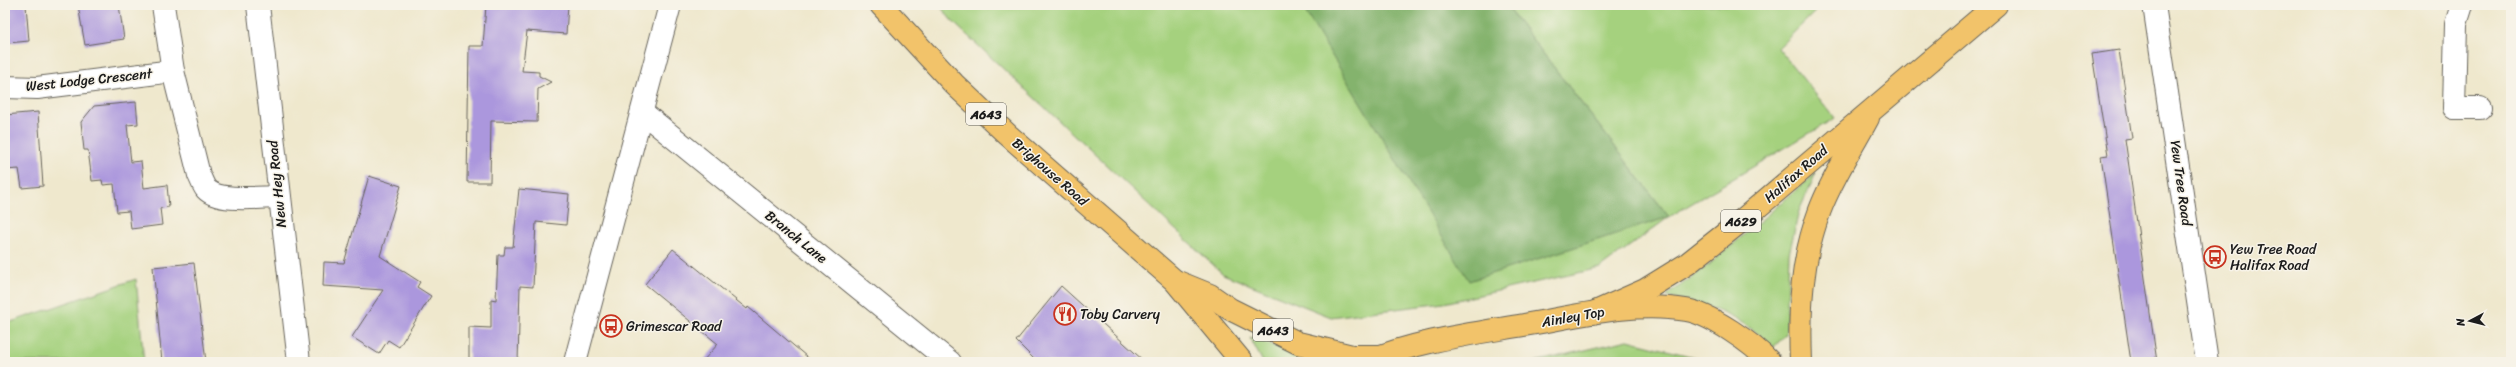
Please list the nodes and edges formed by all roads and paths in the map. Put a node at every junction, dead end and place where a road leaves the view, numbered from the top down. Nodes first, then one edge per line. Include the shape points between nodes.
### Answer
1 (163, 5) edge
2 (258, 5) edge
3 (670, 5) edge
4 (882, 5) edge
5 (1996, 5) edge
6 (2154, 5) edge
7 (2462, 5) edge
8 (173, 71) junction
9 (5, 87) edge
10 (1874, 107) junction
11 (2480, 108) dead end
12 (642, 112) junction
13 (279, 197) junction
14 (1175, 281) junction
15 (1593, 313) junction
16 (1372, 359) edge
17 (299, 362) edge
18 (576, 362) edge
19 (950, 362) edge
20 (1242, 362) edge
21 (1770, 362) edge
22 (1801, 362) edge
23 (2207, 362) edge

1 - 8 street, West Lodge Crescent
2 - 13 street, New Hey Road
3 - 12 street
4 - 14 main road, Brighouse Road / A643 via 954,84
5 - 10 main road, Halifax Road / A629
6 - 23 street, Yew Tree Road
7 - 11 street via 2456,24 2454,108
8 - 9 street, West Lodge Crescent via 37,88
8 - 13 street, West Lodge Crescent via 199,175 206,188 218,195 231,198
10 - 15 main road, Halifax Road / A629 via 1687,264 1645,290
10 - 22 main road, Halifax Road / A629 via 1820,209 1807,249 1800,294
12 - 18 street
12 - 19 street, Branch Lane
13 - 17 street, New Hey Road
14 - 16 main road, A643 via 1210,295 1230,309 1298,342
14 - 20 main road, A643
15 - 16 main road, Ainley Top / A629 via 1445,339
15 - 21 main road, Ainley Top / A629 via 1638,306 1688,310 1738,335 1756,347

